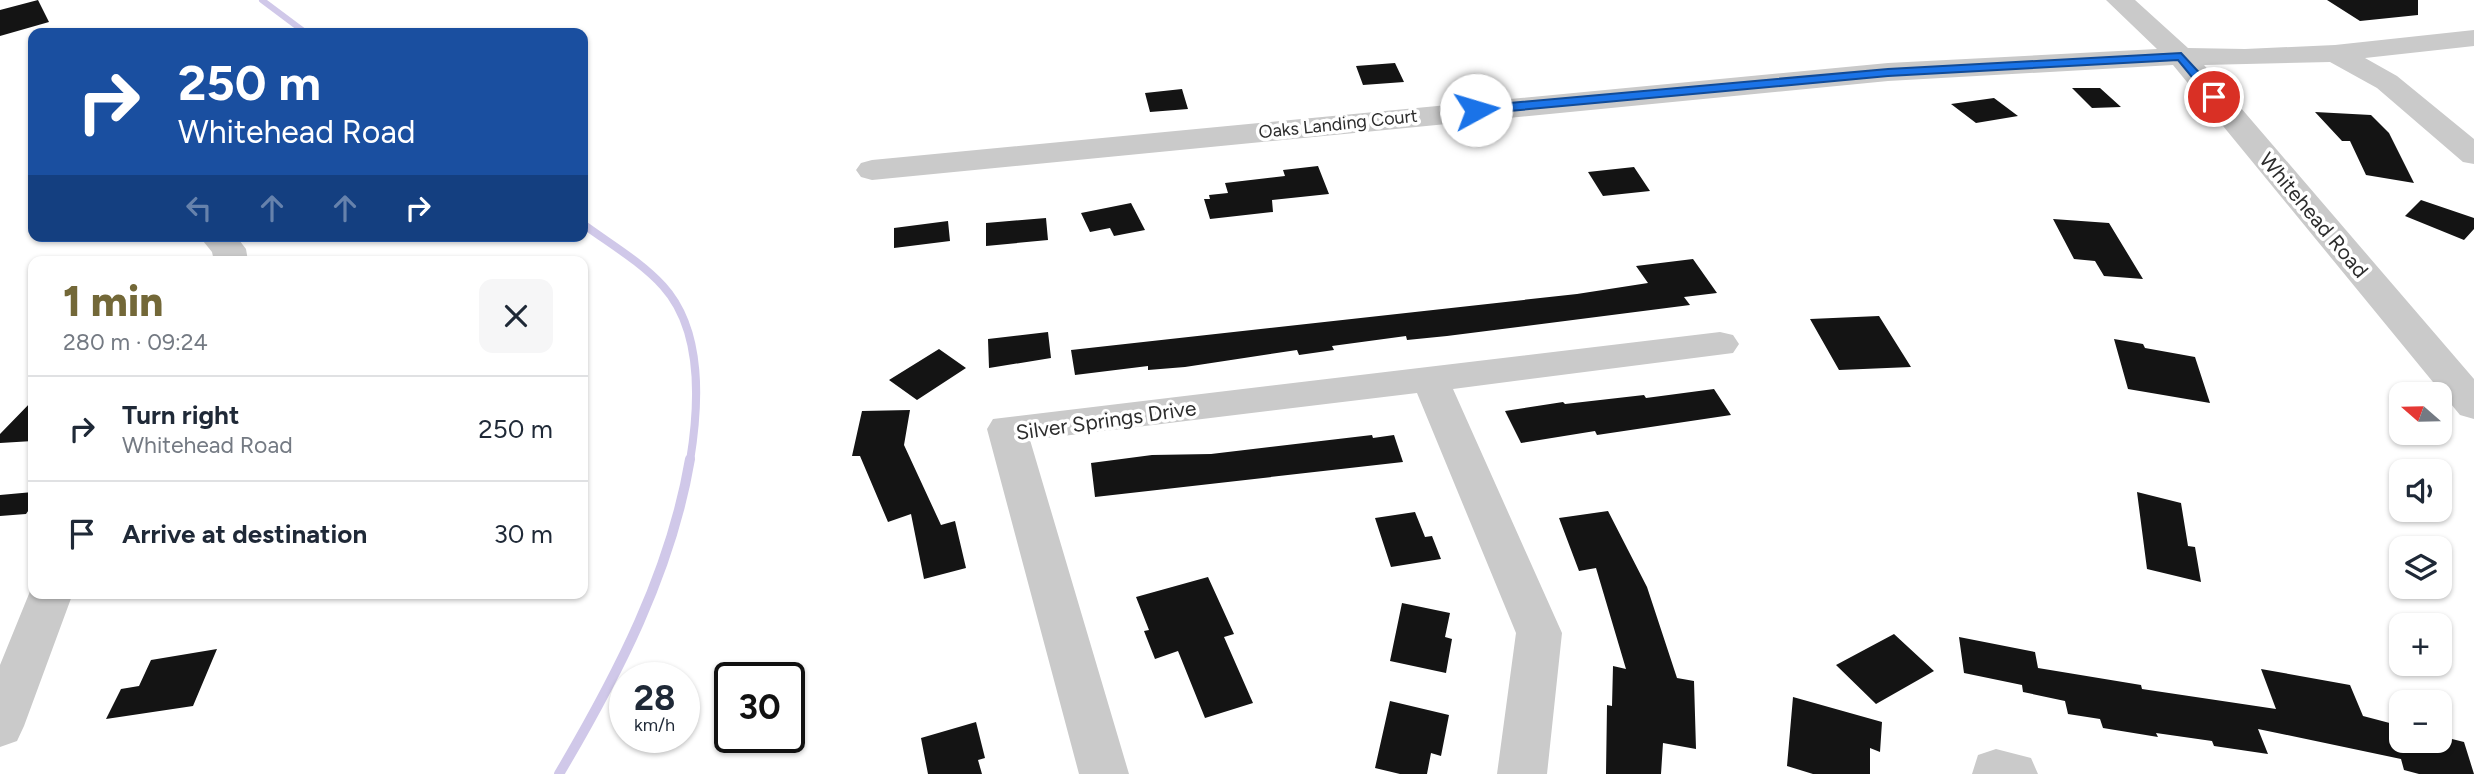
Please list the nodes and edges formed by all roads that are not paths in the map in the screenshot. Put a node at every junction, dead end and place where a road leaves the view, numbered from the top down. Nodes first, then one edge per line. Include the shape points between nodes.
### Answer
1 (2119, 0) edge
2 (2474, 38) edge
3 (2335, 53) junction
4 (2181, 57) junction
5 (2474, 155) edge
6 (872, 170) dead end
7 (1720, 344) dead end
8 (1430, 379) junction
9 (2470, 395) edge
10 (48, 599) edge
11 (8, 683) edge
12 (0, 726) edge
13 (1104, 774) edge
14 (1522, 774) edge
15 (1997, 774) edge
16 (2013, 774) edge

1 - 4 street, Whitehead Road
2 - 3 street, Oaks Landing Court
3 - 4 street, Oaks Landing Court
3 - 5 street via 2387,82
4 - 6 street, Oaks Landing Court via 1888,72
4 - 9 street, Whitehead Road
7 - 8 street, Silver Springs Drive
8 - 13 street, Silver Springs Drive via 1007,429
8 - 14 street via 1539,633
10 - 11 street
11 - 12 street
15 - 16 street

